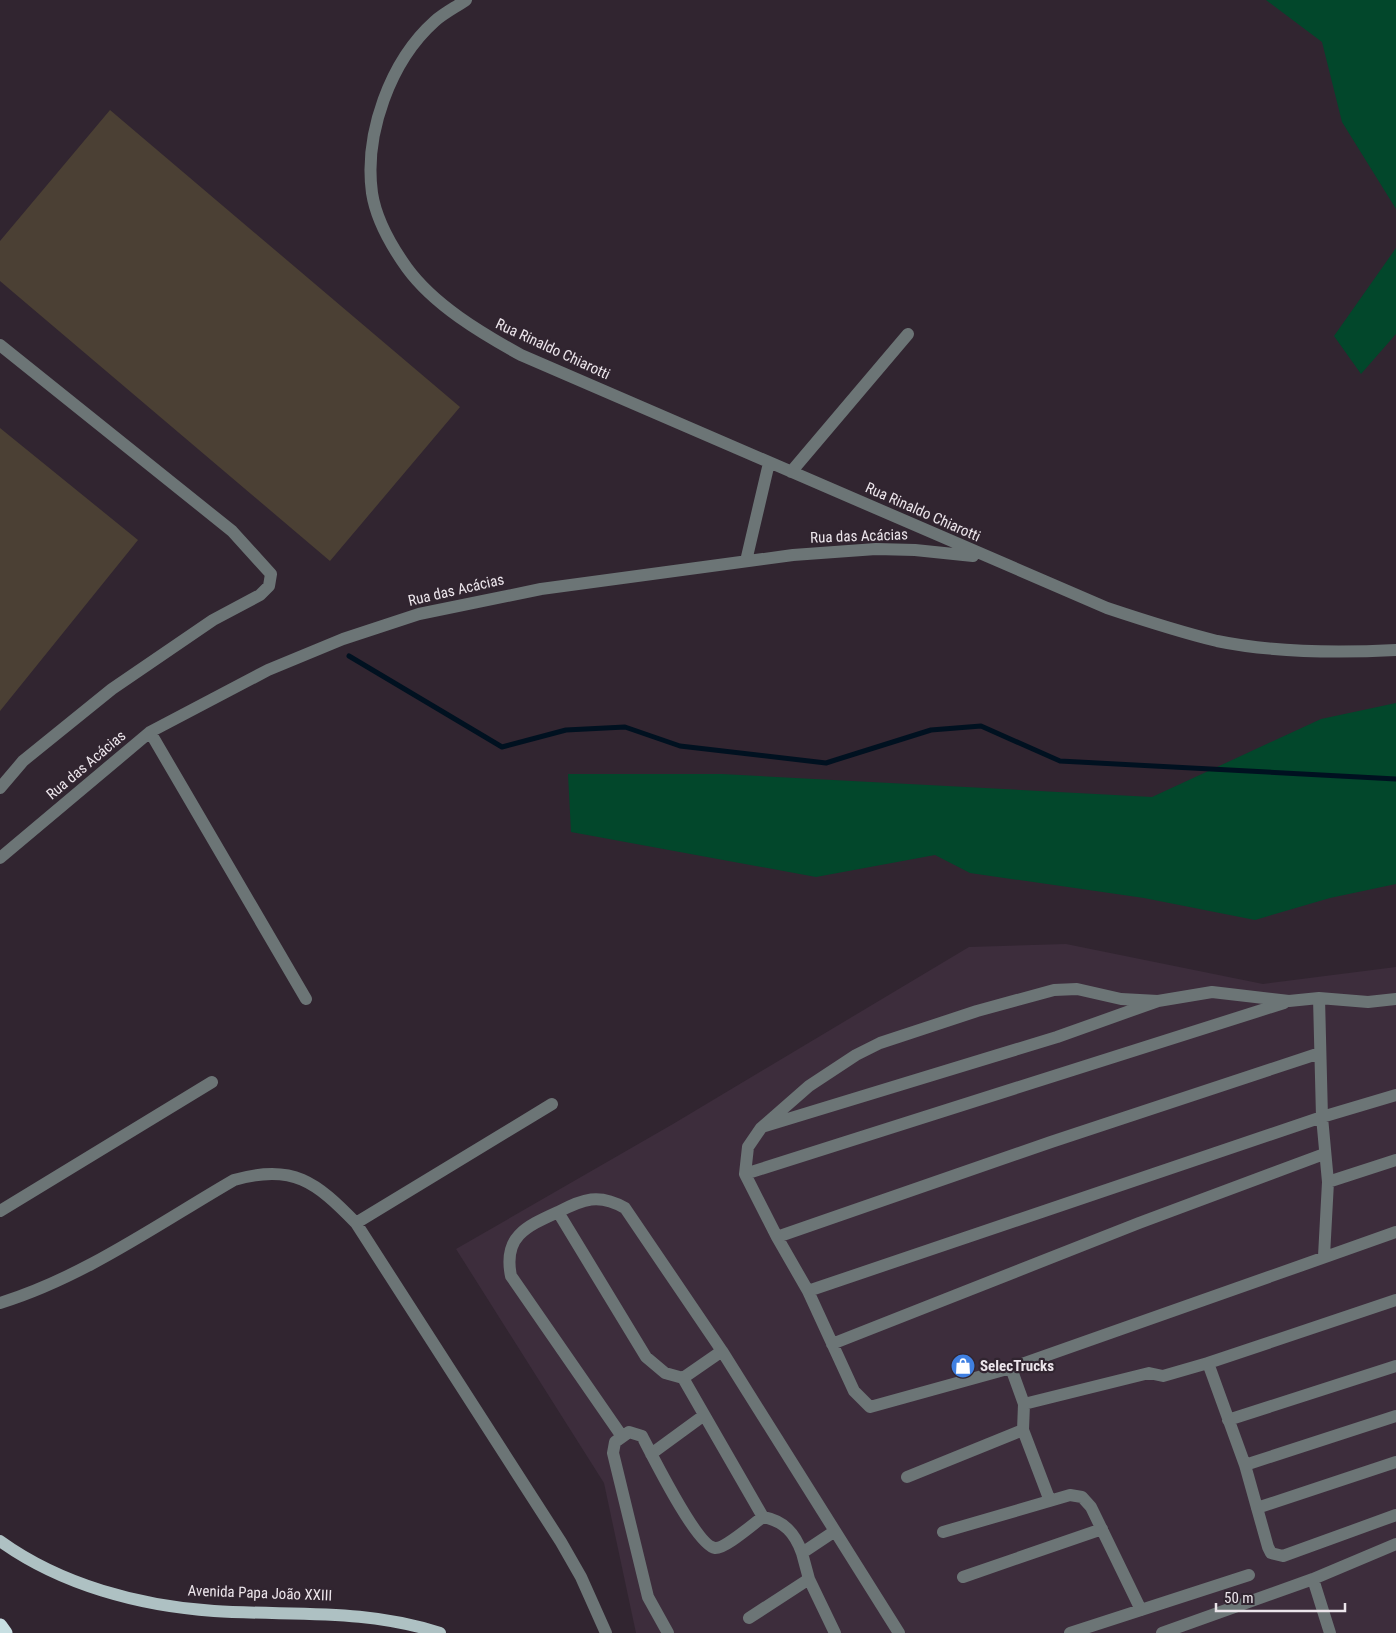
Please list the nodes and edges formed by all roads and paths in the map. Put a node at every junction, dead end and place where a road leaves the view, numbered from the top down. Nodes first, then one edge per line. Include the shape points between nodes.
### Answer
1 (466, 0) edge
2 (908, 334) dead end
3 (0, 345) edge
4 (769, 463) junction
5 (792, 472) junction
6 (986, 558) junction
7 (746, 561) junction
8 (1396, 650) edge
9 (150, 732) junction
10 (0, 788) edge
11 (0, 858) edge
12 (1319, 998) junction
13 (1396, 998) edge
14 (306, 999) dead end
15 (1158, 1001) junction
16 (1289, 1001) junction
17 (1320, 1053) junction
18 (212, 1082) dead end
19 (1396, 1095) edge
20 (552, 1104) dead end
21 (1322, 1117) junction
22 (761, 1128) junction
23 (1324, 1154) junction
24 (1396, 1160) edge
25 (745, 1174) junction
26 (1328, 1182) junction
27 (0, 1210) edge
28 (558, 1212) junction
29 (356, 1223) junction
30 (1396, 1232) edge
31 (777, 1237) junction
32 (1324, 1256) junction
33 (808, 1291) junction
34 (1396, 1300) edge
35 (0, 1303) edge
36 (832, 1344) junction
37 (722, 1351) junction
38 (1208, 1364) junction
39 (1396, 1366) edge
40 (1010, 1368) junction
41 (683, 1378) junction
42 (1024, 1404) junction
43 (703, 1416) junction
44 (1396, 1416) edge
45 (1228, 1420) junction
46 (1023, 1430) junction
47 (622, 1435) junction
48 (651, 1454) junction
49 (1396, 1462) edge
50 (1245, 1465) junction
51 (907, 1477) dead end
52 (1050, 1501) junction
53 (1257, 1508) junction
54 (1396, 1515) edge
55 (763, 1517) junction
56 (1102, 1529) junction
57 (836, 1530) junction
58 (942, 1532) dead end
59 (0, 1542) edge
60 (1396, 1544) edge
61 (802, 1553) junction
62 (1249, 1575) dead end
63 (963, 1577) dead end
64 (809, 1579) junction
65 (1312, 1579) junction
66 (1141, 1610) junction
67 (749, 1618) dead end
68 (0, 1626) edge
69 (5, 1633) edge
70 (440, 1633) edge
71 (606, 1633) edge
72 (668, 1633) edge
73 (835, 1633) edge
74 (898, 1633) edge
75 (1070, 1633) edge
76 (1162, 1633) edge
77 (1330, 1633) edge

1 - 4 street, Rua Rinaldo Chiarotti via 435,21 400,62 380,110 370,157 372,194 385,232 408,269 474,329 521,354
2 - 5 street
3 - 10 street via 232,531 271,574 269,586 260,595 213,620 112,689 23,761
4 - 5 street, Rua Rinaldo Chiarotti
4 - 7 street
5 - 6 street, Rua Rinaldo Chiarotti
6 - 7 street, Rua das Acácias via 876,549
6 - 8 street via 1107,608 1219,641 1293,651
7 - 9 street, Rua das Acácias via 541,589 420,614 343,639 276,667
9 - 11 street, Rua das Acácias
9 - 14 street
12 - 13 street via 1368,1002
12 - 16 street
12 - 17 street
15 - 16 street via 1212,992
15 - 22 street via 1057,1037
15 - 22 street via 1121,999 1077,989 1054,990 977,1011 880,1043 856,1055 809,1086
16 - 25 street
17 - 21 street
17 - 31 street
18 - 27 street
19 - 21 street
20 - 29 street
21 - 23 street
21 - 33 street
22 - 25 street via 748,1147
23 - 26 street
23 - 36 street
24 - 26 street
25 - 31 street
26 - 32 street
28 - 37 street via 584,1200 595,1199 610,1200 625,1208
28 - 41 street via 646,1357 664,1373
28 - 47 street via 539,1220 512,1243 507,1259 510,1276
29 - 35 street via 316,1186 276,1173 254,1174 234,1180 79,1271
29 - 71 street via 561,1542
30 - 32 street
31 - 33 street
32 - 40 street
33 - 36 street
34 - 38 street
36 - 40 street via 854,1391 870,1407
37 - 41 street
37 - 57 street
38 - 42 street via 1163,1376 1148,1373
38 - 45 street
39 - 45 street
40 - 42 street
41 - 43 street
42 - 46 street
43 - 48 street
43 - 55 street
44 - 50 street
45 - 50 street
46 - 51 street
46 - 52 street
47 - 48 street via 629,1432 642,1436
47 - 72 street via 615,1442 613,1454 648,1597
48 - 55 street via 699,1536 709,1545 715,1548 724,1546
49 - 53 street
50 - 53 street
52 - 56 street via 1070,1495 1082,1496 1091,1506
52 - 58 street
53 - 54 street via 1268,1547 1277,1556
55 - 61 street via 782,1523 791,1531
56 - 63 street
56 - 66 street
57 - 61 street
57 - 74 street
59 - 70 main road, Avenida Papa João XXIII via 46,1569 82,1584 160,1604 214,1611 337,1613 384,1618
60 - 65 street
61 - 64 street
62 - 66 street
64 - 67 street
64 - 73 street
65 - 76 street
65 - 77 street
66 - 75 street
68 - 69 highway

